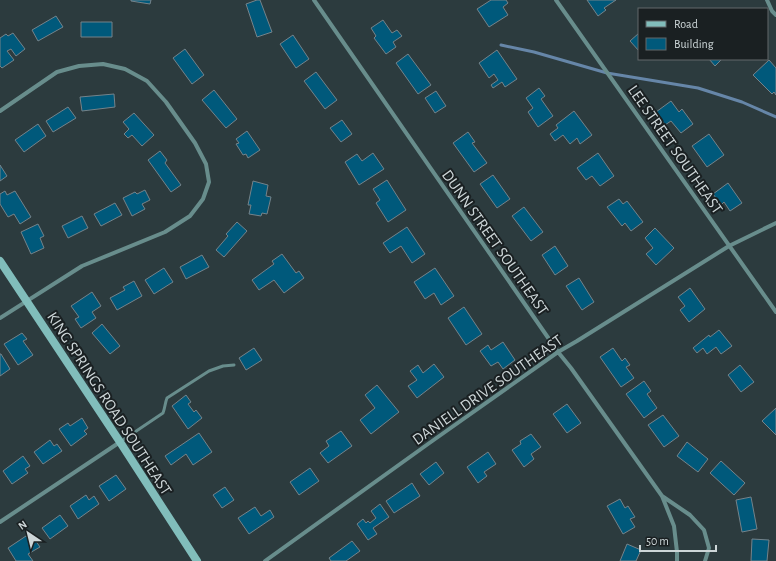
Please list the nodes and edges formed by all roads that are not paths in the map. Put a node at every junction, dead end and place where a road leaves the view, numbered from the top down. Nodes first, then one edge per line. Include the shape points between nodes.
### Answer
1 (314, 0) edge
2 (556, 0) edge
3 (767, 0) edge
4 (776, 15) edge
5 (0, 111) edge
6 (776, 223) edge
7 (729, 246) junction
8 (0, 261) edge
9 (26, 301) junction
10 (776, 312) edge
11 (0, 318) edge
12 (558, 352) junction
13 (234, 365) dead end
14 (120, 442) junction
15 (662, 496) junction
16 (0, 522) edge
17 (197, 561) edge
18 (265, 561) edge
19 (677, 561) edge
20 (705, 561) edge

1 - 12 street, DUNN STREET SOUTHEAST
2 - 7 street, LEE STREET SOUTHEAST
3 - 4 street
5 - 9 street via 57,72 79,66 103,64 125,69 147,81 166,102 195,143 206,164 209,182 203,199 190,216 165,232 82,266
6 - 7 street, DANIELL DRIVE SOUTHEAST
7 - 10 street, LEE STREET SOUTHEAST
7 - 12 street, DANIELL DRIVE SOUTHEAST
8 - 9 street, KING SPRINGS ROAD SOUTHEAST
9 - 11 street
9 - 14 street, KING SPRINGS ROAD SOUTHEAST
12 - 15 street, DUNN STREET SOUTHEAST
12 - 18 street, DANIELL DRIVE SOUTHEAST
13 - 14 lane via 208,371 171,395 167,398 163,413
14 - 16 street
14 - 17 street, KING SPRINGS ROAD SOUTHEAST
15 - 19 street, DUNN STREET SOUTHEAST via 674,526
15 - 20 street, DUNN STREET SOUTHEAST via 690,515 704,530 709,548

